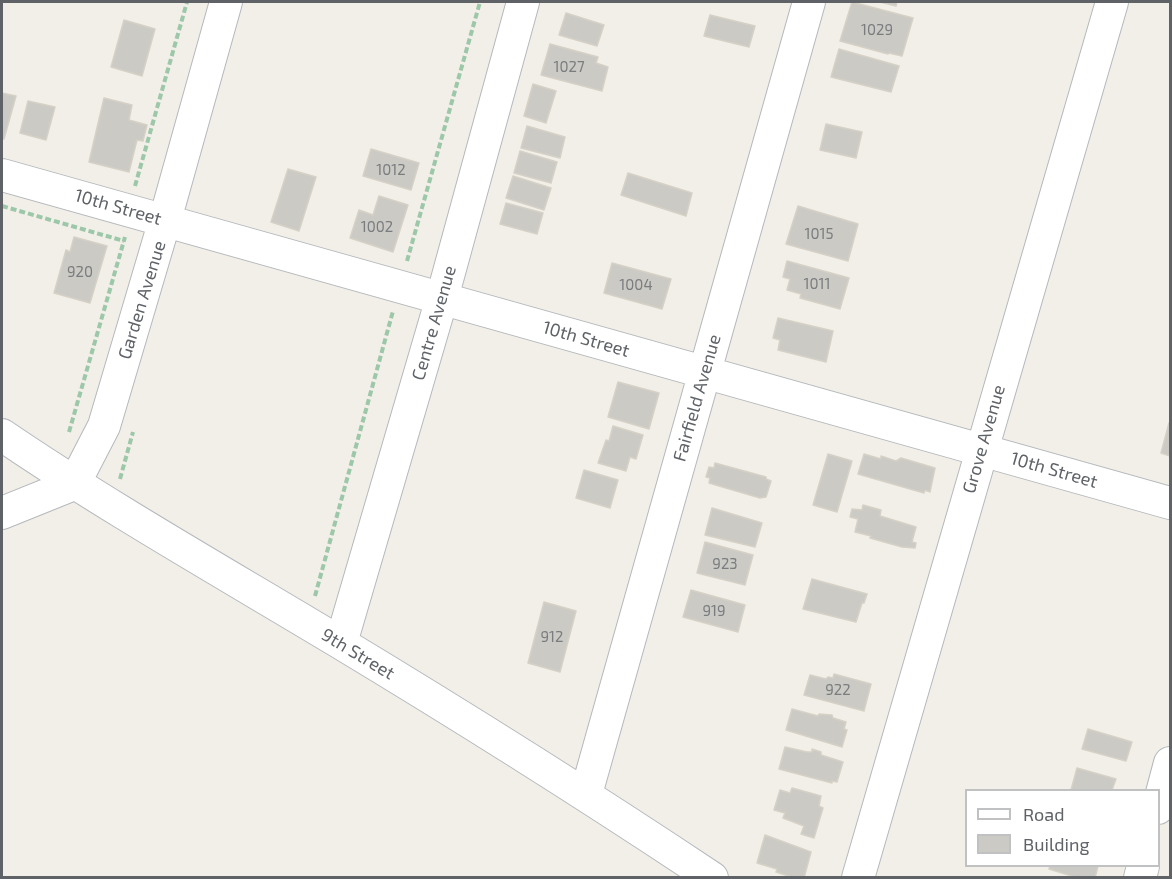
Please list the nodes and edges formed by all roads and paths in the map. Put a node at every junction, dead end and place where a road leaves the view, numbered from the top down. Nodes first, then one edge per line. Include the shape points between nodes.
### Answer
1 (226, 2) edge
2 (480, 2) edge
3 (523, 2) edge
4 (808, 2) edge
5 (1112, 2) edge
6 (2, 175) edge
7 (2, 206) edge
8 (165, 220) junction
9 (124, 241) dead end
10 (400, 286) junction
11 (442, 298) junction
12 (705, 372) junction
13 (136, 421) dead end
14 (2, 435) edge
15 (981, 450) junction
16 (74, 484) junction
17 (117, 489) dead end
18 (1170, 503) edge
19 (2, 513) edge
20 (314, 600) dead end
21 (341, 643) junction
22 (1170, 764) edge
23 (586, 794) junction
24 (1160, 801) edge
25 (711, 878) edge
26 (858, 878) edge

1 - 8 street, Garden Avenue
2 - 10 path
3 - 11 street, Centre Avenue
4 - 12 street, Fairfield Avenue
5 - 15 street, Grove Avenue
6 - 8 street, 10th Street
7 - 9 path
8 - 10 street, 10th Street
8 - 16 street, Garden Avenue via 104,426
10 - 11 street, 10th Street
10 - 20 path
11 - 12 street, 10th Street
11 - 21 street, Centre Avenue
12 - 15 street, 10th Street
12 - 23 street, Fairfield Avenue
13 - 17 path
14 - 16 street, 9th Street
15 - 18 street, 10th Street
15 - 26 street, Grove Avenue
16 - 19 street
16 - 21 street, 9th Street
21 - 23 street, 9th Street
22 - 24 street
23 - 25 street, 9th Street

